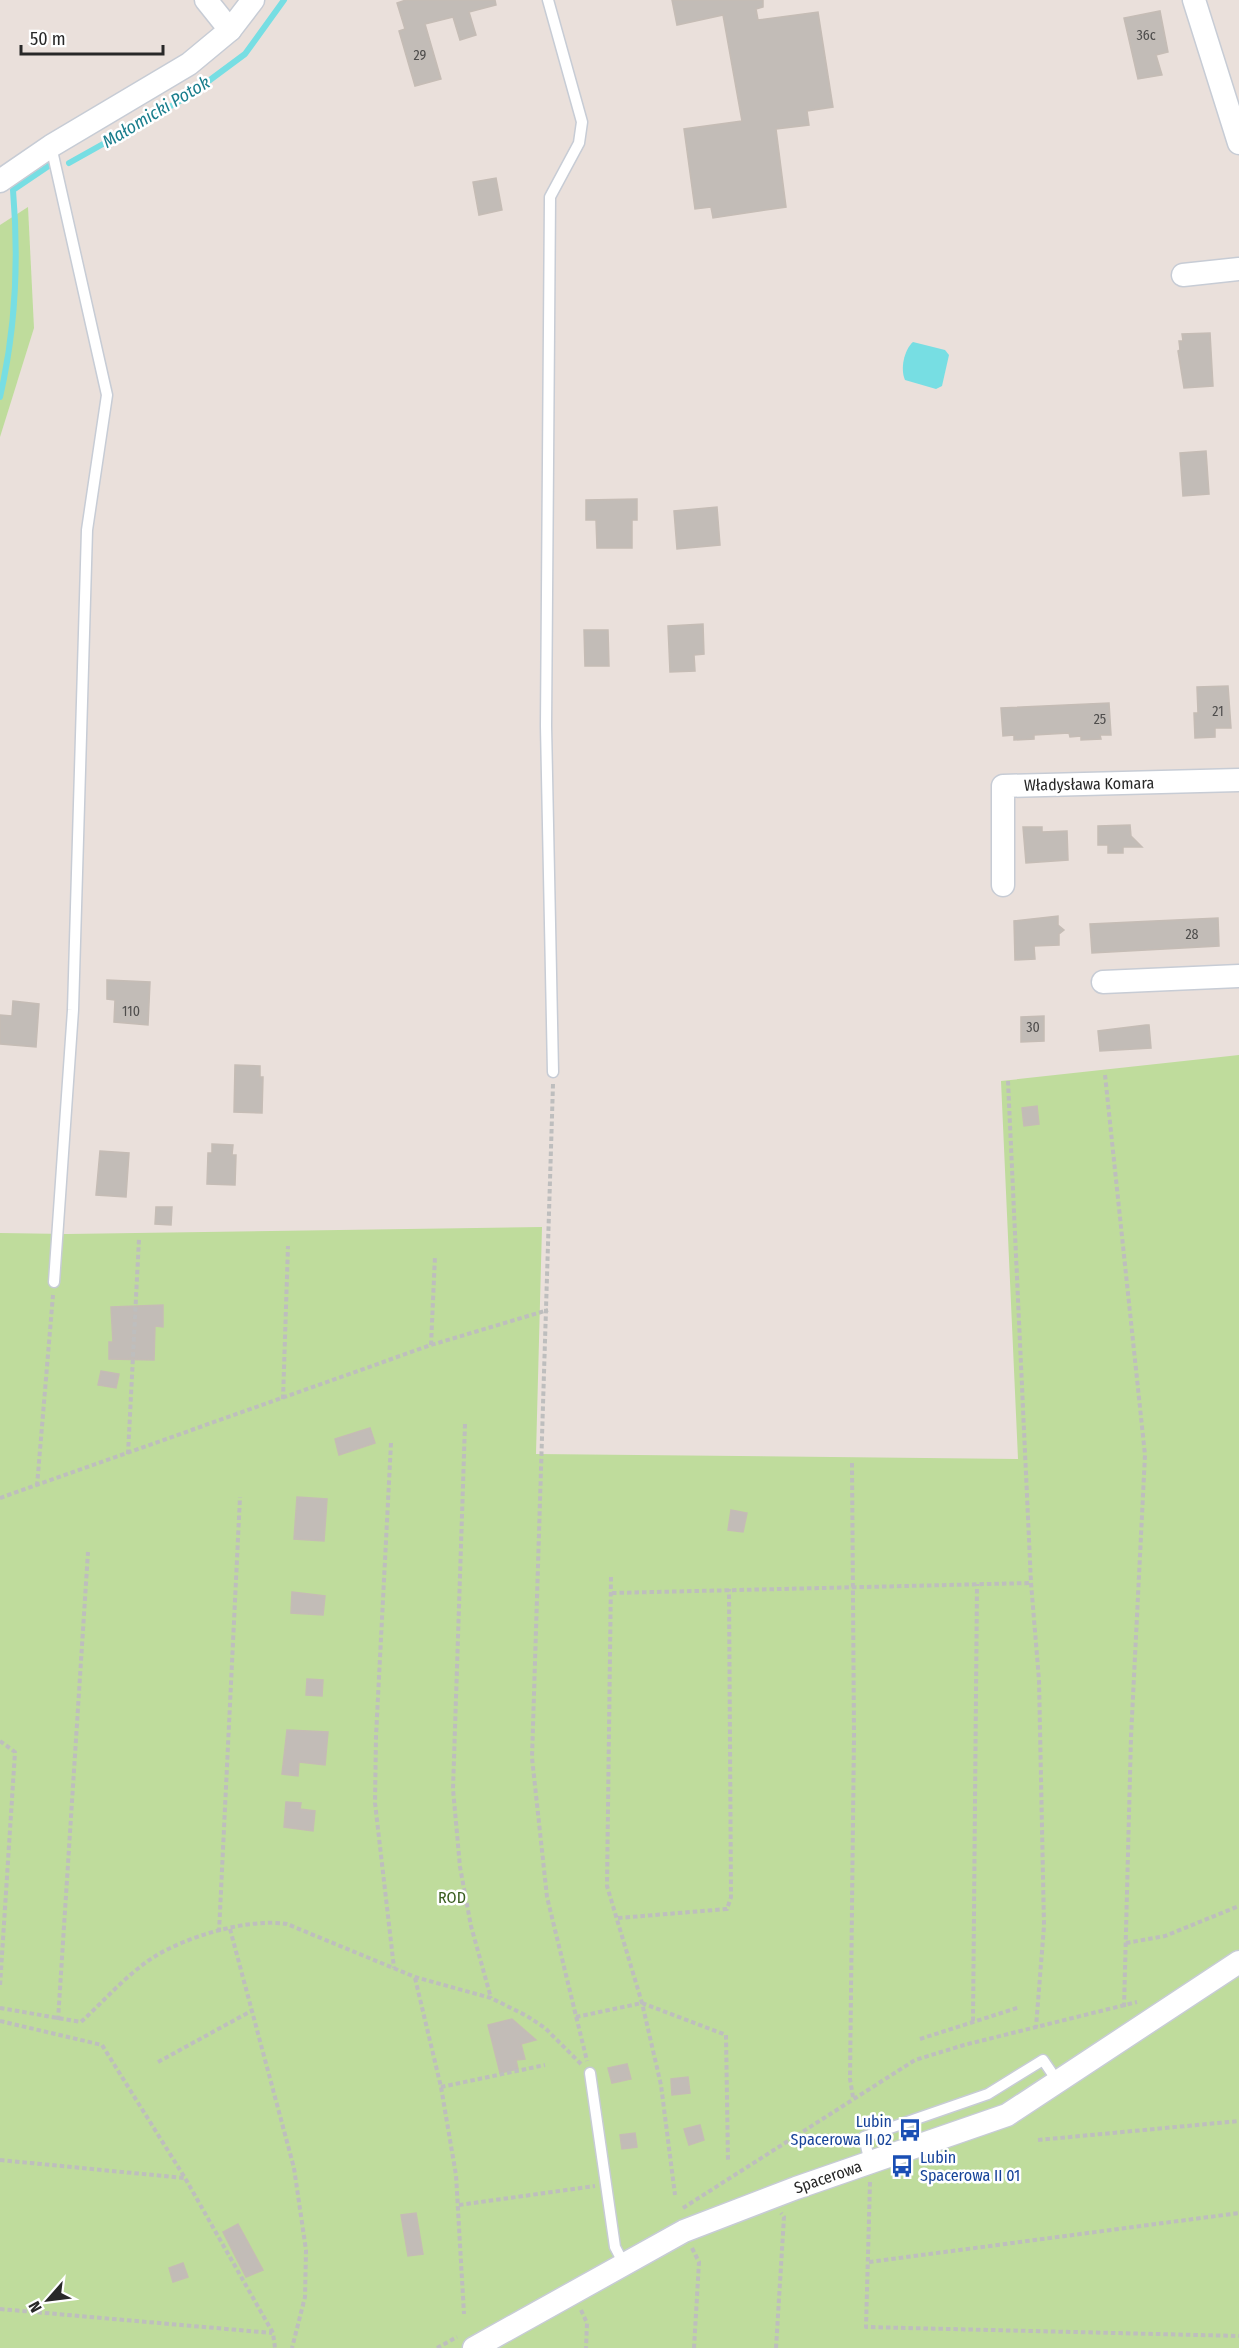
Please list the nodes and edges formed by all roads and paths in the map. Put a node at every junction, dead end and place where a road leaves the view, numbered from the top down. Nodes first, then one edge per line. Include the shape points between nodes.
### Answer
1 (206, 0) edge
2 (253, 0) edge
3 (548, 0) edge
4 (1194, 0) edge
5 (230, 30) junction
6 (1239, 143) edge
7 (51, 146) junction
8 (0, 181) edge
9 (1239, 269) edge
10 (1183, 275) dead end
11 (1239, 780) edge
12 (1003, 885) dead end
13 (1239, 976) edge
14 (1103, 982) dead end
15 (553, 1072) joint
16 (1105, 1075) dead end
17 (1008, 1081) dead end
18 (139, 1239) dead end
19 (288, 1246) dead end
20 (435, 1256) dead end
21 (54, 1281) joint
22 (548, 1310) junction
23 (431, 1345) junction
24 (283, 1399) junction
25 (465, 1424) dead end
26 (391, 1443) dead end
27 (128, 1454) junction
28 (852, 1463) dead end
29 (37, 1486) junction
30 (240, 1497) dead end
31 (0, 1498) edge
32 (88, 1552) dead end
33 (611, 1577) dead end
34 (1031, 1583) junction
35 (977, 1584) junction
36 (854, 1588) junction
37 (729, 1589) junction
38 (612, 1593) junction
39 (0, 1741) edge
40 (1239, 1906) edge
41 (618, 1918) junction
42 (230, 1929) junction
43 (219, 1932) junction
44 (1126, 1943) junction
45 (1239, 1962) edge
46 (394, 1968) junction
47 (415, 1977) junction
48 (0, 1986) edge
49 (491, 1998) junction
50 (1140, 2002) dead end
51 (642, 2003) junction
52 (1020, 2007) dead end
53 (0, 2008) edge
54 (1124, 2008) junction
55 (253, 2010) junction
56 (576, 2017) junction
57 (58, 2020) junction
58 (0, 2021) edge
59 (973, 2021) junction
60 (1036, 2027) junction
61 (920, 2039) dead end
62 (158, 2062) dead end
63 (545, 2065) dead end
64 (590, 2073) junction
65 (441, 2086) junction
66 (853, 2097) junction
67 (1239, 2121) edge
68 (1038, 2140) dead end
69 (0, 2160) edge
70 (728, 2162) dead end
71 (870, 2163) junction
72 (185, 2178) junction
73 (607, 2184) junction
74 (675, 2195) dead end
75 (772, 2197) junction
76 (459, 2205) junction
77 (1239, 2213) edge
78 (680, 2221) junction
79 (869, 2262) junction
80 (624, 2265) junction
81 (573, 2293) junction
82 (0, 2309) edge
83 (464, 2314) dead end
84 (273, 2333) junction
85 (1239, 2336) edge
86 (470, 2340) edge
87 (275, 2348) edge
88 (292, 2348) edge
89 (437, 2348) edge
90 (586, 2348) edge
91 (694, 2348) edge
92 (776, 2348) edge

1 - 5 street
2 - 5 street
3 - 15 lane via 582,122 579,143 550,197 546,726
4 - 6 street
5 - 7 street via 189,64
7 - 8 street
7 - 21 lane via 107,395 87,530 73,1010
9 - 10 street
11 - 12 street, Władysława Komara via 1003,786
13 - 14 street
15 - 22 path
16 - 44 path via 1145,1455 1131,1737
17 - 34 path
18 - 27 path
19 - 24 path
20 - 23 path
21 - 29 path
22 - 23 path
22 - 56 path via 532,1758 547,1897
23 - 24 path
24 - 27 path
25 - 49 path via 453,1789 460,1867
26 - 46 path via 375,1803
27 - 29 path
28 - 36 path
29 - 31 path
30 - 43 path
32 - 57 path
33 - 38 path
34 - 35 path
34 - 60 path via 1039,1680 1044,1926
35 - 36 path
35 - 59 path
36 - 37 path
36 - 66 path via 850,2079
37 - 38 path
37 - 41 path via 731,1897 727,1909
38 - 41 path via 607,1886
39 - 48 path via 15,1752
40 - 44 path via 1165,1936
41 - 51 path
42 - 43 path
42 - 46 path via 266,1921 287,1924
42 - 55 path
43 - 57 path via 174,1946 152,1958 81,2022
44 - 54 path
45 - 71 street, Spacerowa via 991,2122
46 - 47 path
47 - 49 path
47 - 65 path
49 - 64 path via 545,2028
50 - 54 path
51 - 56 path
51 - 70 path via 726,2035
51 - 74 path via 661,2085
52 - 59 path
53 - 57 path
54 - 60 path
55 - 62 path
55 - 88 path via 294,2168 306,2250 305,2297
56 - 64 path
58 - 72 path via 102,2045
59 - 61 path
60 - 66 path via 915,2060
63 - 65 path
64 - 73 lane
65 - 76 path
66 - 78 path via 728,2181
67 - 68 path
69 - 72 path
71 - 75 street, Spacerowa
71 - 79 path
72 - 84 path
73 - 76 path
73 - 80 lane via 615,2247
75 - 78 street, Spacerowa
75 - 92 path via 783,2217
76 - 83 path
77 - 79 path
78 - 80 street, Spacerowa
78 - 91 path via 699,2262
79 - 85 path via 866,2327
80 - 81 street, Spacerowa
81 - 86 street, Spacerowa
81 - 90 path via 587,2323
82 - 84 path
84 - 87 path
86 - 89 path

